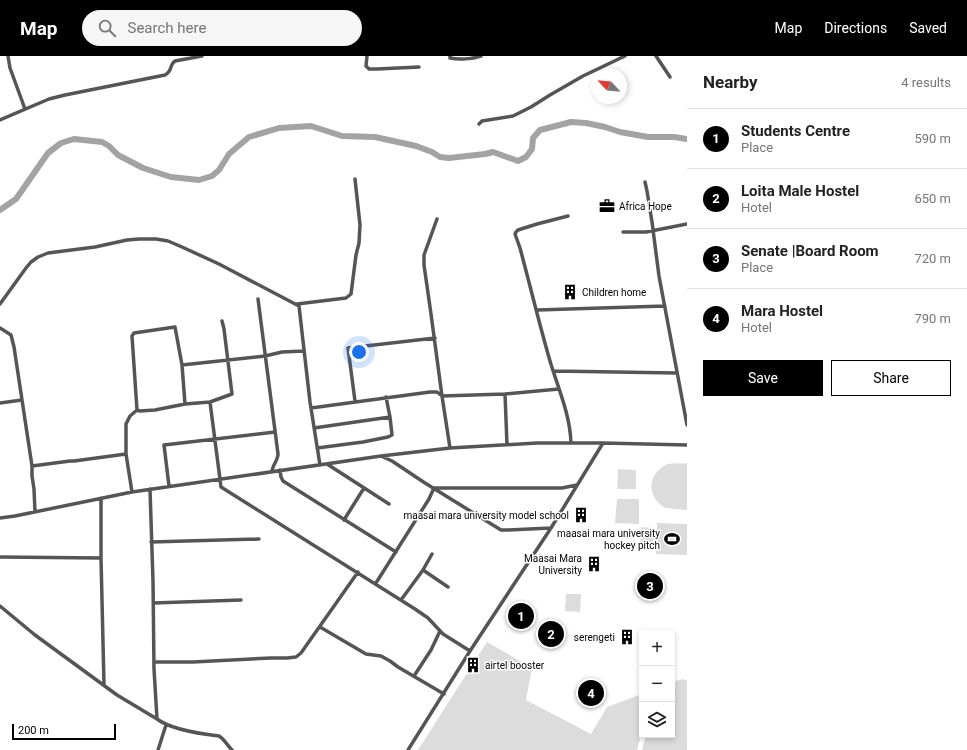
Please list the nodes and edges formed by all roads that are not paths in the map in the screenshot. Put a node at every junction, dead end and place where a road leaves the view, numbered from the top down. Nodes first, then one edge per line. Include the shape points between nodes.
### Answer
1 (8, 56) edge
2 (172, 56) edge
3 (202, 56) edge
4 (367, 56) edge
5 (450, 56) edge
6 (481, 56) edge
7 (625, 56) edge
8 (656, 56) edge
9 (173, 62) junction
10 (419, 67) dead end
11 (670, 77) dead end
12 (25, 109) junction
13 (0, 120) edge
14 (479, 124) dead end
15 (355, 179) dead end
16 (645, 182) dead end
17 (568, 216) dead end
18 (437, 219) dead end
19 (687, 224) edge
20 (653, 230) junction
21 (623, 232) dead end
22 (258, 299) dead end
23 (0, 304) edge
24 (297, 304) junction
25 (665, 306) junction
26 (536, 310) junction
27 (222, 321) dead end
28 (0, 328) edge
29 (434, 338) junction
30 (304, 351) junction
31 (265, 356) junction
32 (228, 359) junction
33 (182, 365) junction
34 (553, 371) junction
35 (677, 373) junction
36 (558, 389) junction
37 (505, 394) junction
38 (442, 396) junction
39 (386, 397) junction
40 (22, 400) junction
41 (355, 401) junction
42 (210, 402) junction
43 (0, 403) edge
44 (185, 404) junction
45 (311, 408) junction
46 (137, 410) junction
47 (390, 417) junction
48 (687, 425) edge
49 (314, 428) junction
50 (275, 432) junction
51 (214, 439) junction
52 (571, 443) junction
53 (603, 443) junction
54 (507, 445) junction
55 (687, 445) edge
56 (317, 448) junction
57 (450, 448) junction
58 (126, 454) junction
59 (381, 456) junction
60 (327, 464) junction
61 (32, 466) junction
62 (320, 466) junction
63 (280, 470) junction
64 (272, 472) junction
65 (220, 479) junction
66 (577, 485) junction
67 (169, 486) junction
68 (364, 488) junction
69 (434, 488) junction
70 (150, 489) junction
71 (132, 492) junction
72 (101, 498) junction
73 (389, 504) dead end
74 (35, 512) junction
75 (0, 518) edge
76 (344, 520) junction
77 (551, 528) junction
78 (259, 539) dead end
79 (151, 542) junction
80 (396, 552) junction
81 (432, 554) dead end
82 (0, 557) edge
83 (101, 558) junction
84 (422, 570) junction
85 (358, 572) junction
86 (376, 584) junction
87 (448, 587) dead end
88 (241, 600) dead end
89 (401, 600) junction
90 (154, 603) junction
91 (0, 606) edge
92 (320, 626) junction
93 (440, 631) junction
94 (470, 651) junction
95 (154, 662) junction
96 (414, 676) junction
97 (104, 686) junction
98 (444, 694) junction
99 (157, 719) junction
100 (166, 725) junction
101 (158, 750) edge
102 (232, 750) edge
103 (408, 750) edge

1 - 12 street
2 - 9 street
3 - 9 street
4 - 10 street via 366,66 369,69
5 - 6 street via 456,60
7 - 14 street via 583,76 513,116 482,121
8 - 11 street
9 - 12 street via 171,70 166,75 65,94
12 - 13 street
15 - 24 street via 360,226 351,294 346,298
16 - 20 street
17 - 26 street via 515,233
18 - 29 street via 424,259
19 - 20 street
20 - 21 street
20 - 25 street
22 - 31 street
23 - 24 street via 26,268 38,257 48,253 139,239 168,241 220,264
24 - 30 street via 300,308
25 - 26 street
25 - 35 street
26 - 34 street
27 - 32 street
28 - 40 street via 11,335
29 - 38 street
29 - 41 street via 348,348
30 - 31 street
30 - 45 street
31 - 32 street
31 - 50 street
32 - 33 street
32 - 42 street via 232,394
33 - 44 street
33 - 46 street via 175,328 134,333 132,336
34 - 35 street
34 - 36 street
35 - 48 street
36 - 37 street
36 - 52 street via 568,416
37 - 38 street
37 - 54 street
38 - 39 street via 437,392 430,392
38 - 57 street
39 - 41 street
39 - 47 street
40 - 43 street
40 - 61 street
41 - 45 street
42 - 44 street
42 - 51 street
44 - 46 street via 155,410
45 - 49 street
46 - 58 street via 126,424
47 - 49 street
47 - 56 street via 392,435 388,437
49 - 56 street
50 - 51 street
50 - 64 street via 278,458
51 - 65 street
51 - 67 street via 164,445
52 - 53 street
52 - 54 street
53 - 55 street
53 - 66 street
54 - 57 street
56 - 62 street
57 - 59 street
58 - 61 street
58 - 71 street
59 - 60 street
59 - 69 street
60 - 62 street
60 - 68 street
61 - 74 street
62 - 63 street
63 - 64 street
63 - 76 street via 283,481
64 - 65 street
65 - 67 street
65 - 85 street via 223,488
66 - 69 street via 562,488
66 - 77 street
67 - 70 street
68 - 73 street
68 - 76 street
69 - 77 street via 501,530
69 - 80 street
70 - 71 street
70 - 79 street
71 - 72 street
72 - 74 street
72 - 83 street
74 - 75 street
76 - 80 street
77 - 94 street
78 - 79 street
79 - 90 street
80 - 86 street
81 - 84 street
82 - 83 street
83 - 97 street
84 - 87 street
84 - 89 street
85 - 86 street
85 - 92 street
86 - 89 street
88 - 90 street
89 - 93 street via 428,618
90 - 95 street
91 - 97 street
92 - 95 street via 301,653 287,658
92 - 96 street via 362,652 381,656
93 - 94 street
93 - 96 street
94 - 98 street
95 - 99 street
96 - 98 street
97 - 99 street
98 - 103 street
99 - 100 street
100 - 101 street
100 - 102 street via 219,736

